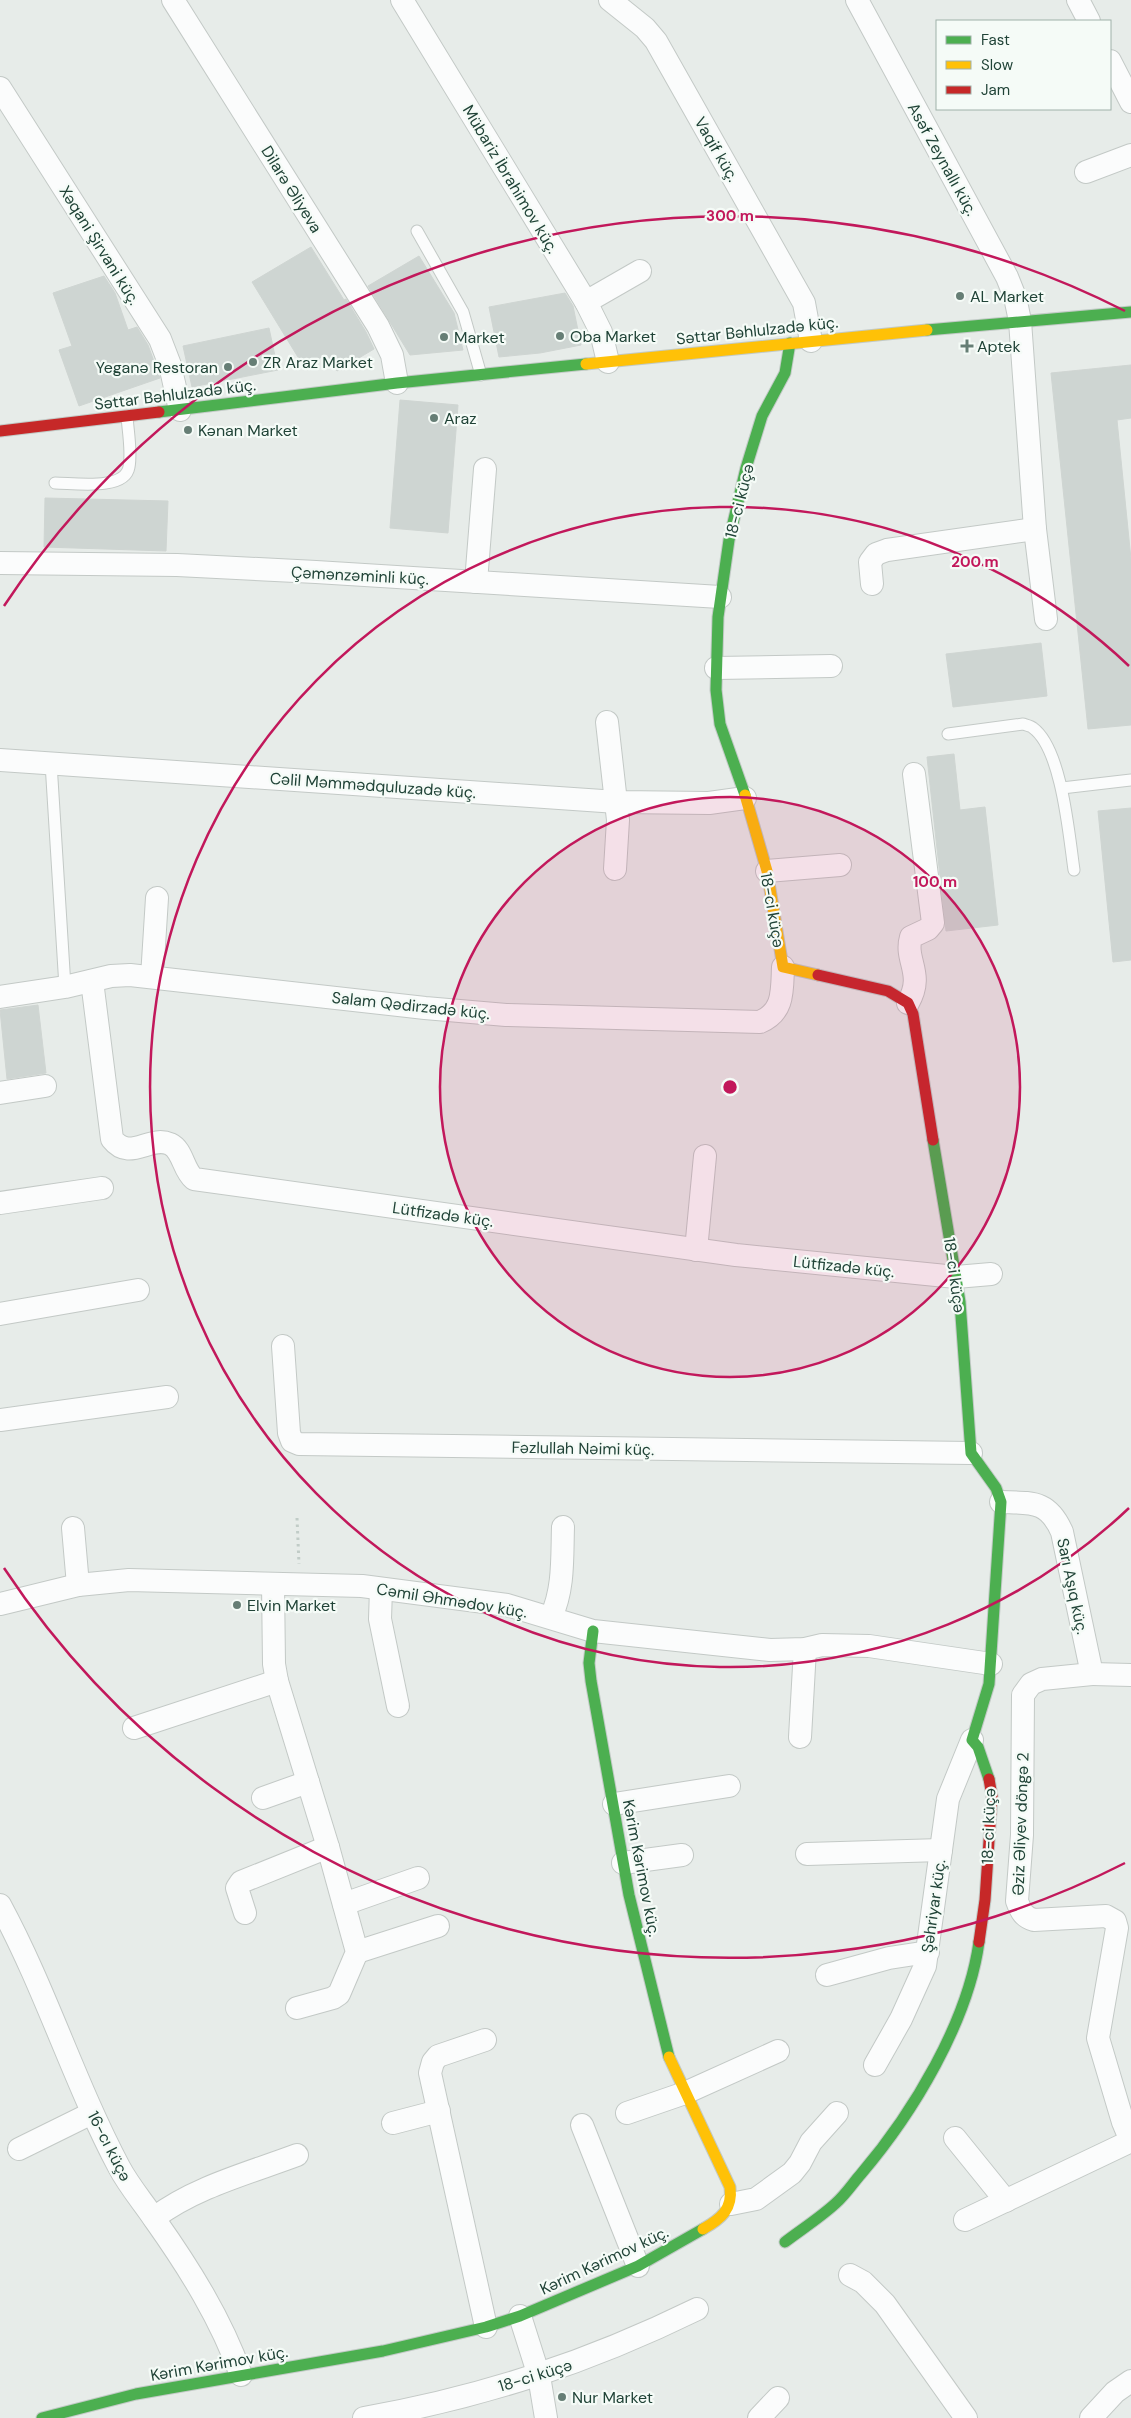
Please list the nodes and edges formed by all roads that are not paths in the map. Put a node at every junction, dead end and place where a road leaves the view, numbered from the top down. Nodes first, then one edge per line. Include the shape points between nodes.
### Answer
1 (173, 0) edge
2 (402, 0) edge
3 (610, 0) edge
4 (857, 0) edge
5 (1078, 0) edge
6 (1088, 20) edge
7 (1111, 63) edge
8 (0, 88) edge
9 (1131, 102) edge
10 (1131, 155) edge
11 (1086, 172) dead end
12 (416, 231) dead end
13 (640, 270) dead end
14 (586, 302) junction
15 (1131, 312) edge
16 (1020, 321) junction
17 (800, 342) junction
18 (608, 362) junction
19 (481, 375) junction
20 (397, 383) junction
21 (180, 410) junction
22 (127, 416) junction
23 (0, 431) edge
24 (485, 469) dead end
25 (55, 483) dead end
26 (1035, 529) junction
27 (0, 563) edge
28 (476, 582) junction
29 (872, 584) dead end
30 (720, 597) junction
31 (1046, 619) dead end
32 (831, 666) dead end
33 (716, 668) junction
34 (607, 722) dead end
35 (948, 734) dead end
36 (0, 760) edge
37 (51, 763) junction
38 (914, 774) dead end
39 (1131, 780) edge
40 (1062, 788) junction
41 (745, 798) junction
42 (616, 802) junction
43 (840, 865) dead end
44 (616, 869) dead end
45 (1074, 870) dead end
46 (767, 871) junction
47 (157, 898) dead end
48 (783, 967) junction
49 (152, 977) junction
50 (92, 981) junction
51 (65, 987) junction
52 (0, 997) edge
53 (908, 1003) junction
54 (45, 1086) dead end
55 (0, 1093) edge
56 (705, 1156) dead end
57 (102, 1188) dead end
58 (0, 1203) edge
59 (696, 1250) junction
60 (992, 1274) dead end
61 (956, 1277) junction
62 (138, 1290) dead end
63 (0, 1314) edge
64 (283, 1346) dead end
65 (167, 1397) dead end
66 (0, 1420) edge
67 (971, 1453) junction
68 (1001, 1502) junction
69 (562, 1527) dead end
70 (73, 1528) dead end
71 (273, 1584) junction
72 (78, 1585) junction
73 (381, 1589) junction
74 (0, 1604) edge
75 (552, 1617) junction
76 (593, 1631) junction
77 (805, 1649) junction
78 (991, 1664) junction
79 (1092, 1674) junction
80 (1131, 1675) edge
81 (277, 1681) junction
82 (398, 1706) dead end
83 (134, 1728) dead end
84 (800, 1737) dead end
85 (972, 1740) junction
86 (308, 1782) junction
87 (729, 1786) dead end
88 (263, 1798) dead end
89 (614, 1804) junction
90 (328, 1847) junction
91 (941, 1850) junction
92 (807, 1854) dead end
93 (682, 1856) dead end
94 (623, 1863) junction
95 (418, 1878) dead end
96 (344, 1904) junction
97 (0, 1905) edge
98 (245, 1913) dead end
99 (438, 1926) dead end
100 (1124, 1926) edge
101 (357, 1952) junction
102 (928, 1952) junction
103 (827, 1975) dead end
104 (297, 2008) dead end
105 (485, 2040) dead end
106 (778, 2050) dead end
107 (874, 2065) dead end
108 (685, 2093) junction
109 (439, 2111) junction
110 (92, 2113) junction
111 (837, 2113) dead end
112 (626, 2114) dead end
113 (393, 2123) dead end
114 (582, 2124) dead end
115 (955, 2138) dead end
116 (1131, 2141) edge
117 (19, 2150) dead end
118 (297, 2155) dead end
119 (1006, 2201) junction
120 (732, 2204) junction
121 (154, 2218) junction
122 (965, 2220) dead end
123 (785, 2242) dead end
124 (638, 2266) junction
125 (850, 2275) dead end
126 (697, 2308) dead end
127 (520, 2316) junction
128 (486, 2327) junction
129 (241, 2375) junction
130 (539, 2376) junction
131 (1131, 2381) edge
132 (778, 2398) dead end
133 (47, 2417) edge
134 (364, 2418) edge
135 (546, 2418) edge
136 (759, 2418) edge
137 (966, 2418) edge
138 (1091, 2418) edge

1 - 20 street, Dilarə Əliyeva via 378,326 392,356
2 - 14 street, Mübariz İbrahimov küç.
3 - 17 street, Vaqif küç. via 656,41 804,303
4 - 16 street, Asəf Zeynallı küç. via 1007,277
5 - 6 street
7 - 9 street
8 - 21 street, Xəqani Şirvani küç. via 160,339 170,365
10 - 11 street
12 - 19 lane via 462,312
13 - 14 street
14 - 18 street, Mübariz İbrahimov küç. via 600,332
15 - 16 street, Səttar Bəhlulzadə küç.
16 - 17 street, Səttar Bəhlulzadə küç.
16 - 26 street, Asəf Zeynallı küç.
17 - 18 street, Səttar Bəhlulzadə küç.
17 - 30 street, 18-ci küçə via 763,412 752,446 726,556
18 - 19 street, Səttar Bəhlulzadə küç.
19 - 20 street, Səttar Bəhlulzadə küç.
20 - 21 street, Səttar Bəhlulzadə küç.
21 - 22 street, Səttar Bəhlulzadə küç.
22 - 23 street, Səttar Bəhlulzadə küç.
22 - 25 lane via 129,468 124,477 115,483
24 - 28 street
26 - 29 street via 876,554 870,562
26 - 31 street, Asəf Zeynallı küç.
27 - 28 street, Çəmənzəminli küç. via 177,565
28 - 30 street, Çəmənzəminli küç.
30 - 33 street, 18-ci küçə
32 - 33 street
33 - 41 street, 18-ci küçə via 720,724
34 - 42 street
35 - 40 lane via 1023,724 1034,728 1052,759
36 - 37 street, Cəlil Məmmədquluzadə küç.
37 - 42 street, Cəlil Məmmədquluzadə küç.
37 - 51 lane
38 - 53 street via 933,923 911,937 916,984
39 - 40 lane
40 - 45 lane
41 - 42 street, Cəlil Məmmədquluzadə küç. via 709,803
41 - 46 street, 18-ci küçə
42 - 44 street
43 - 46 street
46 - 48 street, 18-ci küçə
47 - 49 street
48 - 49 street, Salam Qədirzadə küç. via 782,997 778,1008 760,1022 497,1014
48 - 53 street, 18-ci küçə via 888,991
49 - 50 street, Salam Qədirzadə küç. via 111,976
50 - 51 street, Salam Qədirzadə küç.
50 - 59 street, Lütfizadə küç. via 112,1139 119,1147 126,1149 163,1142 173,1145 188,1174 202,1181
51 - 52 street, Salam Qədirzadə küç.
53 - 61 street, 18-ci küçə via 913,1014
54 - 55 street
56 - 59 street
57 - 58 street
59 - 61 street, Lütfizadə küç.
60 - 61 street, Lütfizadə küç.
61 - 67 street, 18-ci küçə
62 - 63 street
64 - 67 street, Fəzlullah Nəimi küç. via 289,1433 292,1441 299,1444
65 - 66 street
67 - 68 street, 18-ci küçə via 999,1490
68 - 78 street, 18-ci küçə
68 - 79 street, Sarı Aşıq küç. via 1039,1504 1058,1523
69 - 75 street via 561,1587
70 - 72 street
71 - 72 street, Cəmil Əhmədov küç. via 129,1580
71 - 73 street, Cəmil Əhmədov küç.
71 - 81 street
72 - 74 street, Cəmil Əhmədov küç.
73 - 75 street, Cəmil Əhmədov küç. via 508,1605
73 - 82 street via 380,1619
75 - 76 street, Cəmil Əhmədov küç.
76 - 77 street, Cəmil Əhmədov küç. via 770,1650
76 - 89 street, Kərim Kərimov küç. via 589,1663 591,1681
77 - 78 street, Cəmil Əhmədov küç. via 822,1645 869,1646
77 - 84 street
78 - 85 street, 18-ci küçə via 989,1684
79 - 80 street
79 - 100 street, Əziz Əliyev döngə 2 via 1042,1679 1030,1684 1023,1695 1022,1835 1017,1901 1020,1911 1034,1920 1106,1916
81 - 83 street
81 - 86 street
85 - 91 street, Şəhriyar küç. via 948,1799
85 - 123 street, 18-ci küçə via 978,1747 990,1779 992,1796 985,1900 978,1947 965,1994 918,2097 884,2147 836,2202
86 - 88 street
86 - 90 street
87 - 89 street
89 - 94 street, Kərim Kərimov küç.
90 - 96 street
90 - 98 street via 241,1882 237,1888
91 - 92 street
91 - 102 street, Şəhriyar küç.
93 - 94 street
94 - 108 street, Kərim Kərimov küç. via 658,2020
95 - 96 street
96 - 101 street
97 - 110 street, 16-cı küçə via 47,2002
99 - 101 street
100 - 116 street, Əziz Əliyev döngə 2 via 1098,2038
101 - 104 street via 339,1994
102 - 103 street via 890,1958
102 - 107 street, Şəhriyar küç. via 918,1984
105 - 109 street via 438,2056 433,2062 430,2073
106 - 108 street
108 - 112 street
108 - 120 street, Kərim Kərimov küç. via 729,2181
109 - 113 street
109 - 128 street
110 - 117 street
110 - 121 street, 16-cı küçə via 134,2192
111 - 120 street via 811,2142 792,2173 756,2199
114 - 124 street
115 - 119 street
116 - 119 street
118 - 121 street via 193,2194
119 - 122 street
120 - 124 street, Kərim Kərimov küç. via 718,2221
121 - 129 street, 16-cı küçə via 198,2285 233,2352
124 - 127 street, Kərim Kərimov küç.
125 - 137 street via 863,2282 885,2304
126 - 130 street, 18-ci küçə via 632,2340
127 - 128 street, Kərim Kərimov küç.
127 - 130 street
128 - 129 street, Kərim Kərimov küç. via 383,2351
129 - 133 street, Kərim Kərimov küç. via 136,2394
130 - 134 street, 18-ci küçə
130 - 135 street
131 - 138 street via 1115,2392
132 - 136 street

